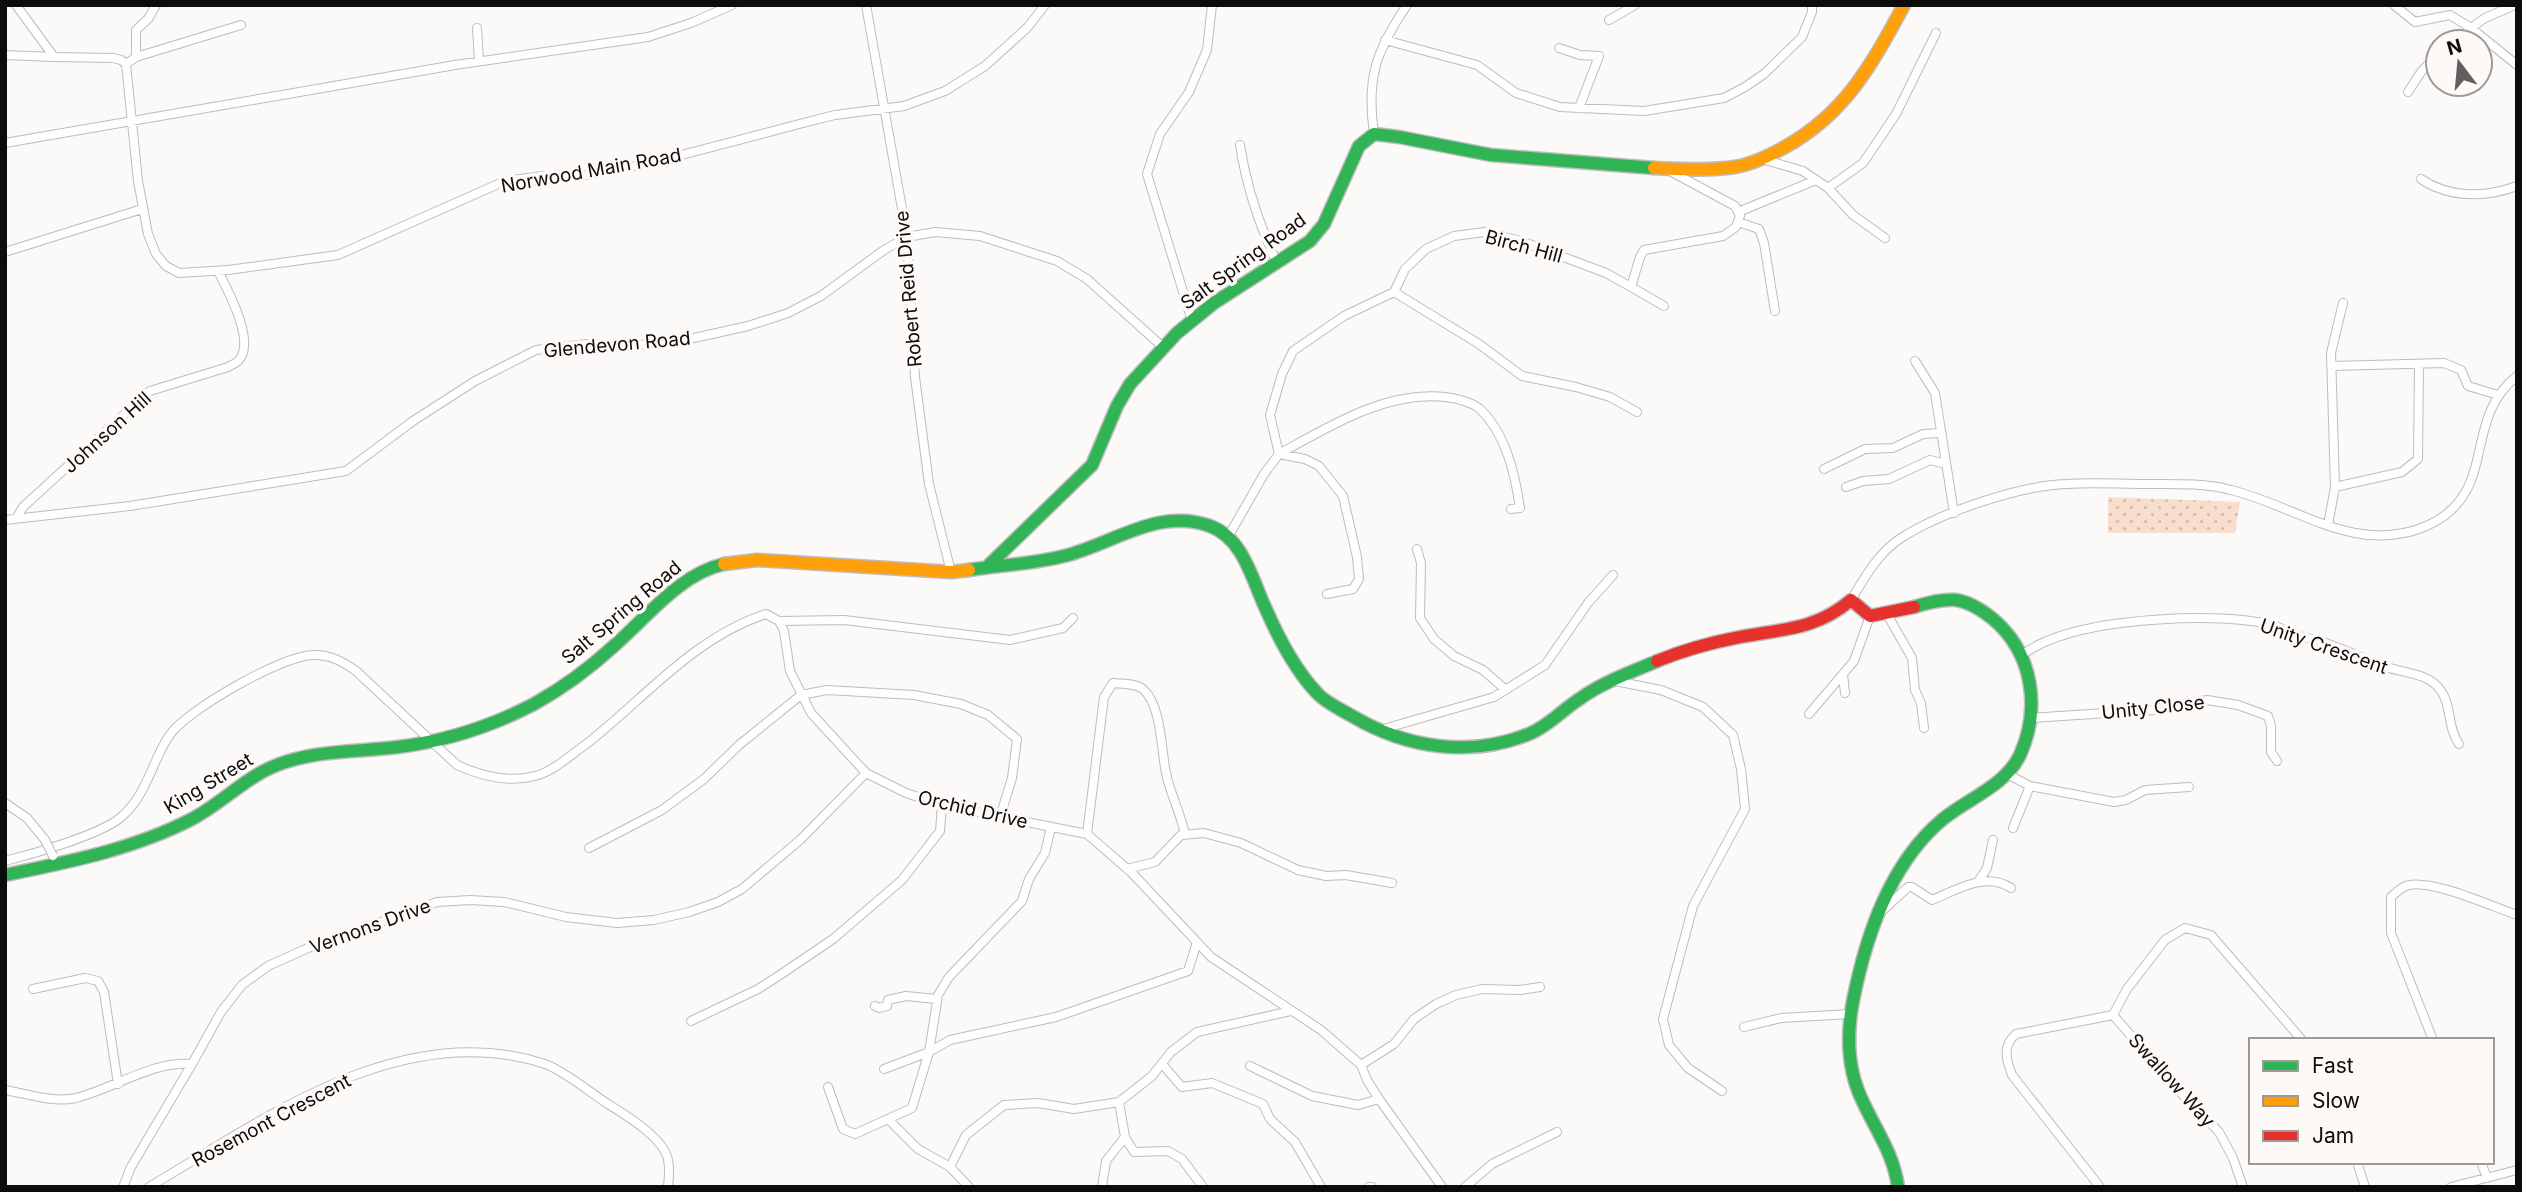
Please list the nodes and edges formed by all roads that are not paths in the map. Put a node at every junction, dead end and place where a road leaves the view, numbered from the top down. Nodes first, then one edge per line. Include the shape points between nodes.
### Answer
1 (16, 5) edge
2 (156, 5) edge
3 (732, 5) edge
4 (866, 5) edge
5 (1045, 5) edge
6 (1212, 5) edge
7 (1407, 5) edge
8 (1635, 5) edge
9 (1812, 5) edge
10 (1904, 5) edge
11 (2393, 5) edge
12 (2515, 5) edge
13 (1609, 20) dead end
14 (241, 25) dead end
15 (477, 28) dead end
16 (2471, 28) joint
17 (1936, 33) dead end
18 (1385, 40) junction
19 (2494, 46) edge
20 (1559, 48) dead end
21 (5, 55) edge
22 (54, 57) junction
23 (135, 57) junction
24 (478, 61) junction
25 (126, 64) junction
26 (2517, 65) edge
27 (2424, 69) edge
28 (2408, 92) dead end
29 (885, 107) junction
30 (1579, 108) junction
31 (130, 123) junction
32 (1374, 134) junction
33 (5, 143) edge
34 (1240, 145) dead end
35 (1762, 159) junction
36 (1663, 168) junction
37 (2421, 179) dead end
38 (1816, 180) junction
39 (2517, 186) edge
40 (1828, 188) junction
41 (142, 209) junction
42 (1738, 217) junction
43 (907, 237) junction
44 (1885, 238) dead end
45 (5, 253) edge
46 (1276, 261) junction
47 (218, 271) junction
48 (1631, 288) junction
49 (1394, 292) junction
50 (2343, 303) dead end
51 (1664, 306) dead end
52 (1775, 311) dead end
53 (1192, 321) junction
54 (1164, 348) junction
55 (1915, 360) dead end
56 (2419, 365) junction
57 (2331, 366) junction
58 (2517, 376) edge
59 (2497, 395) junction
60 (1637, 412) dead end
61 (1941, 433) junction
62 (1279, 454) junction
63 (1946, 464) junction
64 (1824, 469) dead end
65 (1846, 487) dead end
66 (2335, 487) junction
67 (1511, 509) dead end
68 (1954, 513) junction
69 (17, 517) junction
70 (5, 520) edge
71 (2328, 526) junction
72 (1228, 537) junction
73 (1417, 549) dead end
74 (989, 565) junction
75 (951, 572) junction
76 (1613, 575) dead end
77 (1327, 594) dead end
78 (1851, 600) junction
79 (1870, 616) junction
80 (1888, 616) junction
81 (1073, 618) dead end
82 (779, 621) junction
83 (2023, 654) junction
84 (1843, 674) junction
85 (1615, 681) junction
86 (1506, 690) junction
87 (1845, 693) dead end
88 (801, 695) junction
89 (1810, 714) dead end
90 (2030, 718) junction
91 (1924, 728) dead end
92 (1380, 730) junction
93 (433, 742) junction
94 (2459, 744) dead end
95 (2277, 761) dead end
96 (866, 773) junction
97 (2007, 774) junction
98 (2030, 786) junction
99 (2189, 787) dead end
100 (5, 803) edge
101 (942, 805) junction
102 (1000, 817) junction
103 (1051, 827) junction
104 (2013, 828) dead end
105 (1087, 834) junction
106 (1185, 835) junction
107 (1993, 840) dead end
108 (589, 848) dead end
109 (57, 860) junction
110 (5, 861) edge
111 (1127, 869) junction
112 (5, 875) edge
113 (1978, 882) junction
114 (1392, 883) dead end
115 (2011, 888) dead end
116 (2517, 915) edge
117 (1877, 916) junction
118 (1197, 942) junction
119 (1540, 987) dead end
120 (33, 989) dead end
121 (937, 999) junction
122 (875, 1006) dead end
123 (1291, 1011) junction
124 (1850, 1014) junction
125 (2113, 1015) junction
126 (691, 1021) dead end
127 (1744, 1027) dead end
128 (2300, 1038) edge
129 (2432, 1038) edge
130 (929, 1052) junction
131 (192, 1064) junction
132 (1162, 1064) junction
133 (1361, 1065) junction
134 (1250, 1066) dead end
135 (884, 1069) dead end
136 (118, 1084) junction
137 (828, 1087) dead end
138 (5, 1090) edge
139 (1722, 1091) dead end
140 (1379, 1100) junction
141 (1119, 1102) junction
142 (888, 1119) junction
143 (1557, 1132) dead end
144 (1125, 1137) junction
145 (2358, 1164) edge
146 (2482, 1164) edge
147 (950, 1167) junction
148 (2517, 1170) edge
149 (2487, 1178) junction
150 (123, 1187) edge
151 (149, 1187) edge
152 (668, 1187) edge
153 (969, 1187) edge
154 (1102, 1187) edge
155 (1203, 1187) edge
156 (1321, 1187) edge
157 (1442, 1187) edge
158 (1465, 1187) edge
159 (1898, 1187) edge
160 (2100, 1187) edge
161 (2243, 1187) edge
162 (2365, 1187) edge
163 (2451, 1187) edge

1 - 22 street
2 - 23 street via 136,30
3 - 24 street via 648,37
4 - 29 street, Robert Reid Drive
5 - 29 street, Norwood Main Road via 985,66 945,92 904,106
6 - 53 street via 1207,50 1189,92 1160,134 1147,174
7 - 18 street
8 - 13 street
9 - 30 street via 1802,37 1764,74 1724,98 1644,111
10 - 35 street via 1853,93 1800,140
11 - 16 street via 2415,22 2450,15
12 - 16 street
14 - 23 street
15 - 24 street
17 - 40 street via 1896,114 1863,163
18 - 30 street via 1477,65 1516,93
18 - 32 street via 1372,75
19 - 26 street
20 - 30 street via 1599,56
21 - 22 street
22 - 25 street via 113,58
23 - 25 street
24 - 31 street
25 - 31 street, Norwood Main Road
27 - 28 street
29 - 43 street, Robert Reid Drive
29 - 47 street, Norwood Main Road via 807,122 651,163 587,175 505,181 338,255
31 - 33 street
31 - 41 street, Norwood Main Road
32 - 36 street via 1518,160
32 - 46 street, Salt Spring Road via 1359,146 1324,225 1310,242
34 - 46 street via 1260,225
35 - 36 street via 1730,168
35 - 38 street via 1803,171
36 - 42 street via 1735,206
37 - 39 street via 2450,193 2494,192
38 - 40 street
38 - 42 street
40 - 44 street via 1853,215
41 - 45 street
41 - 47 street, Norwood Main Road via 156,254 166,267 179,273
42 - 48 street via 1737,227 1723,236 1644,250
42 - 52 street via 1759,229
43 - 54 street, Glendevon Road via 935,232 980,236 1057,261 1087,279
43 - 69 street, Glendevon Road via 821,296 748,326 651,345 587,344 536,350 475,381 346,471 130,506
43 - 75 street, Robert Reid Drive via 915,377 928,471
46 - 53 street, Salt Spring Road
47 - 69 street, Johnson Hill via 237,310 244,349 239,360 150,391
48 - 49 street, Birch Hill via 1578,261 1485,232 1454,236 1426,249 1405,269
48 - 51 street, Birch Hill
49 - 60 street via 1479,344 1521,376 1611,397
49 - 62 street via 1344,316 1293,351 1270,415
50 - 57 street
53 - 54 street, Salt Spring Road
54 - 74 street, Salt Spring Road via 1130,384 1082,478
55 - 61 street via 1935,393
56 - 57 street
56 - 59 street via 2444,363 2461,370 2468,386
56 - 66 street via 2418,459 2402,472
57 - 66 street
58 - 59 street
59 - 71 street via 2485,423 2472,484 2446,516 2401,534 2374,537
61 - 63 street
61 - 64 street via 1923,434 1893,448 1865,449
62 - 67 street via 1389,400 1456,398 1479,408 1499,436 1515,475 1520,508
62 - 72 street
62 - 77 street via 1319,466 1343,496 1359,579 1353,589
63 - 65 street via 1930,460 1889,479
63 - 68 street
66 - 71 street
68 - 71 street via 1999,497 2064,484 2172,484 2229,489
68 - 78 street via 1899,539 1872,566
69 - 70 street, Glendevon Road
72 - 74 street via 1211,526 1174,519 1141,526 1062,557
72 - 92 street via 1240,551 1289,656 1317,693 1356,720
73 - 86 street via 1420,618 1434,639 1454,656 1483,670
74 - 75 street, Salt Spring Road
75 - 93 street, Salt Spring Road via 757,560 716,565 683,583 561,688 491,722
76 - 86 street via 1545,665
78 - 79 street
78 - 85 street via 1839,612 1794,631 1700,646
79 - 80 street
79 - 84 street via 1854,661
80 - 83 street via 1955,600 1993,618
80 - 91 street via 1912,658
81 - 82 street via 1063,628 1010,640 844,620
82 - 88 street, Orchid Drive via 785,631 790,671
82 - 93 street via 766,614 721,633 548,772 532,777 490,777 457,765
83 - 90 street via 2031,694
83 - 94 street, Unity Crescent via 2085,629 2121,624 2208,618 2277,626 2435,683 2446,697
84 - 87 street
84 - 89 street
85 - 92 street via 1581,697 1535,732 1510,742 1486,747 1423,744
85 - 139 street via 1661,690 1703,708 1733,735 1745,809 1693,906 1662,1018 1669,1045 1688,1068
86 - 92 street via 1494,698
88 - 96 street, Orchid Drive via 811,713
88 - 102 street via 827,690 914,695 961,704 988,715 1017,739 1012,779
88 - 108 street via 662,810
90 - 95 street, Unity Close via 2154,710 2207,700 2238,705 2268,716 2271,752
90 - 97 street via 2018,758
93 - 109 street, King Street via 280,764 177,826
93 - 110 street via 342,661 317,655 292,659 226,691 181,722 169,736 136,802 118,819 94,832
96 - 101 street, Orchid Drive
96 - 131 street, Vernons Drive via 800,840 742,889 718,902 654,920 617,923 504,902 437,902 308,948 242,985
97 - 98 street
97 - 117 street via 1927,834 1893,881
98 - 99 street via 2114,802 2145,790
98 - 104 street
100 - 109 street, bridge via 27,818
101 - 102 street, Orchid Drive
101 - 126 street via 940,831 902,880 833,939 789,969
102 - 103 street, Orchid Drive
103 - 105 street, Orchid Drive
103 - 121 street via 1045,853 1022,901 949,977
105 - 106 street via 1104,697 1113,683 1135,685 1151,699 1163,741 1166,774
105 - 111 street
106 - 111 street via 1154,862
106 - 114 street via 1204,833 1241,843 1298,870
107 - 113 street
109 - 112 street, King Street
111 - 118 street
113 - 115 street via 1999,881
113 - 117 street via 1932,900 1908,887
116 - 129 street via 2422,885 2406,885 2390,897 2391,933
117 - 124 street
118 - 123 street via 1211,957
118 - 130 street via 1188,971 1056,1017 950,1040
119 - 133 street via 1455,995 1413,1019 1394,1044
120 - 136 street via 85,978 98,981 104,992
121 - 122 street via 906,996 888,1000 887,1006
121 - 130 street
123 - 132 street via 1197,1032
123 - 133 street
124 - 127 street via 1781,1018
124 - 159 street via 1850,1072 1897,1169
125 - 128 street via 2165,940 2185,928 2211,935
125 - 160 street via 2016,1034 2005,1053 2012,1074
125 - 161 street, Swallow Way via 2219,1132
130 - 135 street
130 - 142 street via 912,1108
131 - 136 street via 168,1065
131 - 150 street, Vernons Drive
132 - 141 street
132 - 156 street via 1182,1087 1212,1083 1263,1104 1270,1119 1295,1142
133 - 140 street
134 - 140 street via 1312,1096 1358,1105
136 - 138 street via 58,1100
137 - 142 street via 843,1129 855,1134
140 - 157 street
141 - 144 street
141 - 147 street via 1074,1109 1038,1103 1004,1105 966,1135
142 - 147 street via 918,1149
143 - 158 street via 1492,1164
144 - 154 street via 1106,1161
144 - 155 street via 1134,1152 1168,1151 1182,1159
145 - 162 street
146 - 149 street
147 - 153 street
148 - 149 street
149 - 163 street
151 - 152 street, Rosemont Crescent via 262,1120 352,1076 418,1056 484,1051 547,1065 658,1140 669,1161

